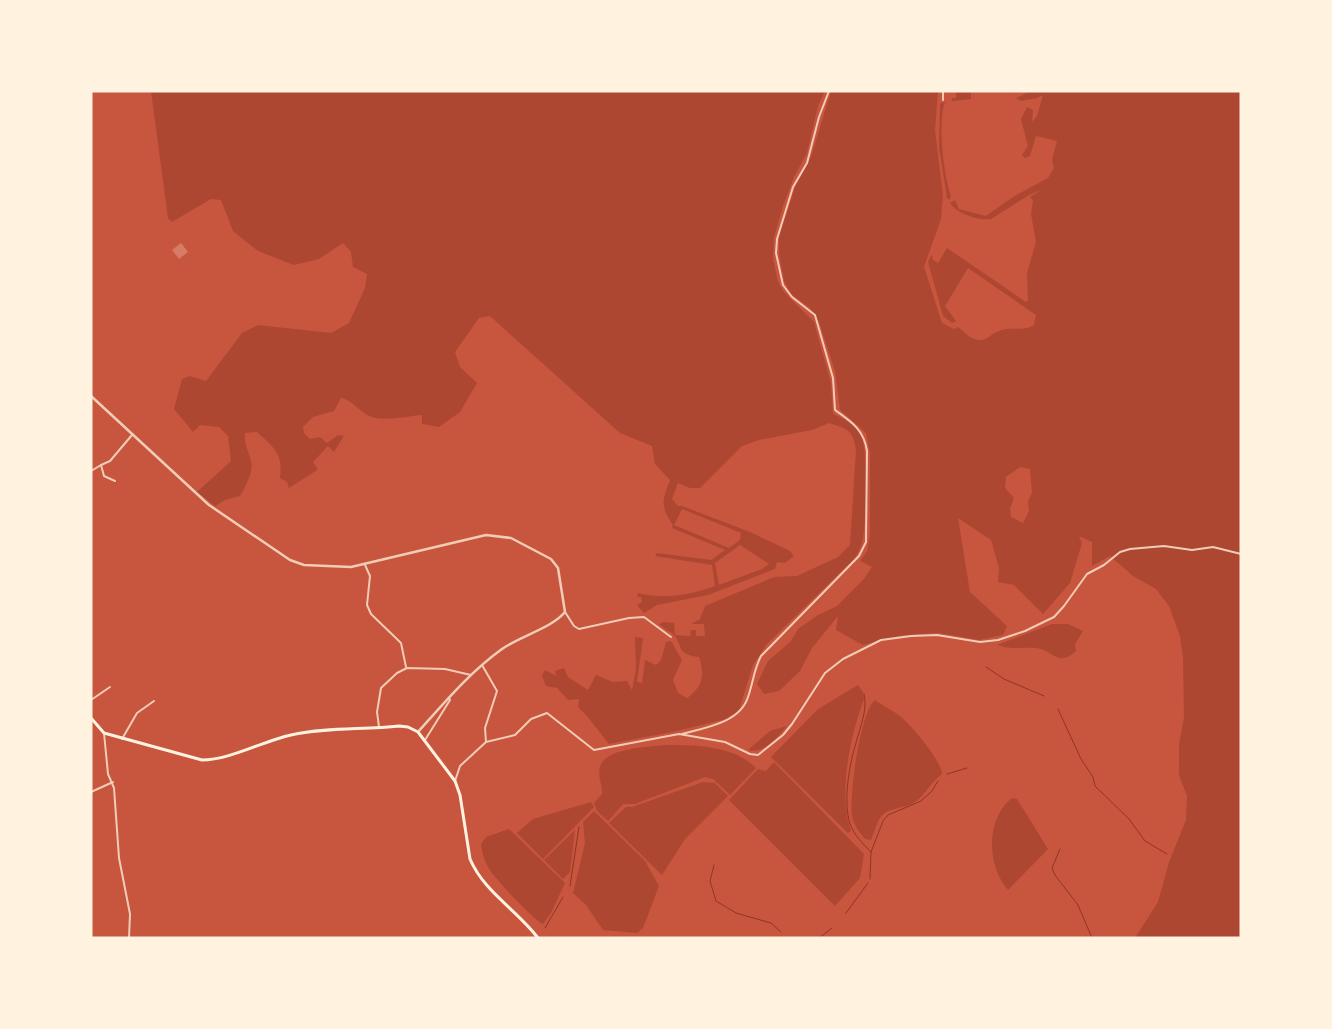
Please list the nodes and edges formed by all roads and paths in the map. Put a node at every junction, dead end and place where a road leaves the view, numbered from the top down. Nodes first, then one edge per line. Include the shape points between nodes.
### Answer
1 (829, 91) edge
2 (943, 91) edge
3 (943, 100) dead end
4 (91, 396) edge
5 (132, 435) junction
6 (101, 465) junction
7 (91, 471) edge
8 (115, 481) dead end
9 (1241, 554) edge
10 (365, 565) junction
11 (565, 612) junction
12 (671, 637) dead end
13 (481, 664) junction
14 (406, 668) junction
15 (470, 675) junction
16 (110, 687) dead end
17 (449, 698) junction
18 (91, 700) edge
19 (154, 701) dead end
20 (91, 718) edge
21 (379, 728) junction
22 (418, 732) junction
23 (104, 733) junction
24 (679, 734) junction
25 (122, 739) junction
26 (425, 740) junction
27 (486, 742) junction
28 (113, 782) junction
29 (455, 782) junction
30 (91, 792) edge
31 (129, 938) edge
32 (538, 938) edge

1 - 24 street via 807,163 793,187 776,240 776,253 783,285 792,297 815,315 833,378 835,410 854,424 865,439 866,542 859,556 761,656 755,667 748,699 738,713 713,726
2 - 3 street
4 - 5 street
5 - 6 street via 110,461
5 - 10 street via 209,505 290,560 311,566
6 - 7 street
6 - 8 street via 104,476
9 - 24 street via 1213,546 1192,550 1164,546 1130,549 1087,574 1060,611 1025,631 980,642 937,635 881,640 843,659 825,673 792,724 758,754 750,754 725,742
10 - 11 street via 486,535 511,538 551,559 558,568
10 - 14 street via 370,576 367,605 371,614 401,643
11 - 12 street via 579,628 644,617
11 - 13 street
13 - 15 street
13 - 27 street via 497,691 485,728
14 - 15 street via 445,669
14 - 21 street via 380,688
15 - 17 street
16 - 18 street
17 - 22 street
17 - 26 street
19 - 25 street via 137,713
20 - 23 main road
21 - 22 main road via 408,727
21 - 25 main road via 292,735 209,760
22 - 26 main road
23 - 25 main road
23 - 28 street via 108,774
24 - 27 street via 594,750 546,713 531,719 514,735
26 - 29 main road
27 - 29 street via 460,766
28 - 30 street
28 - 31 street via 119,858 130,914
29 - 32 main road via 474,870

